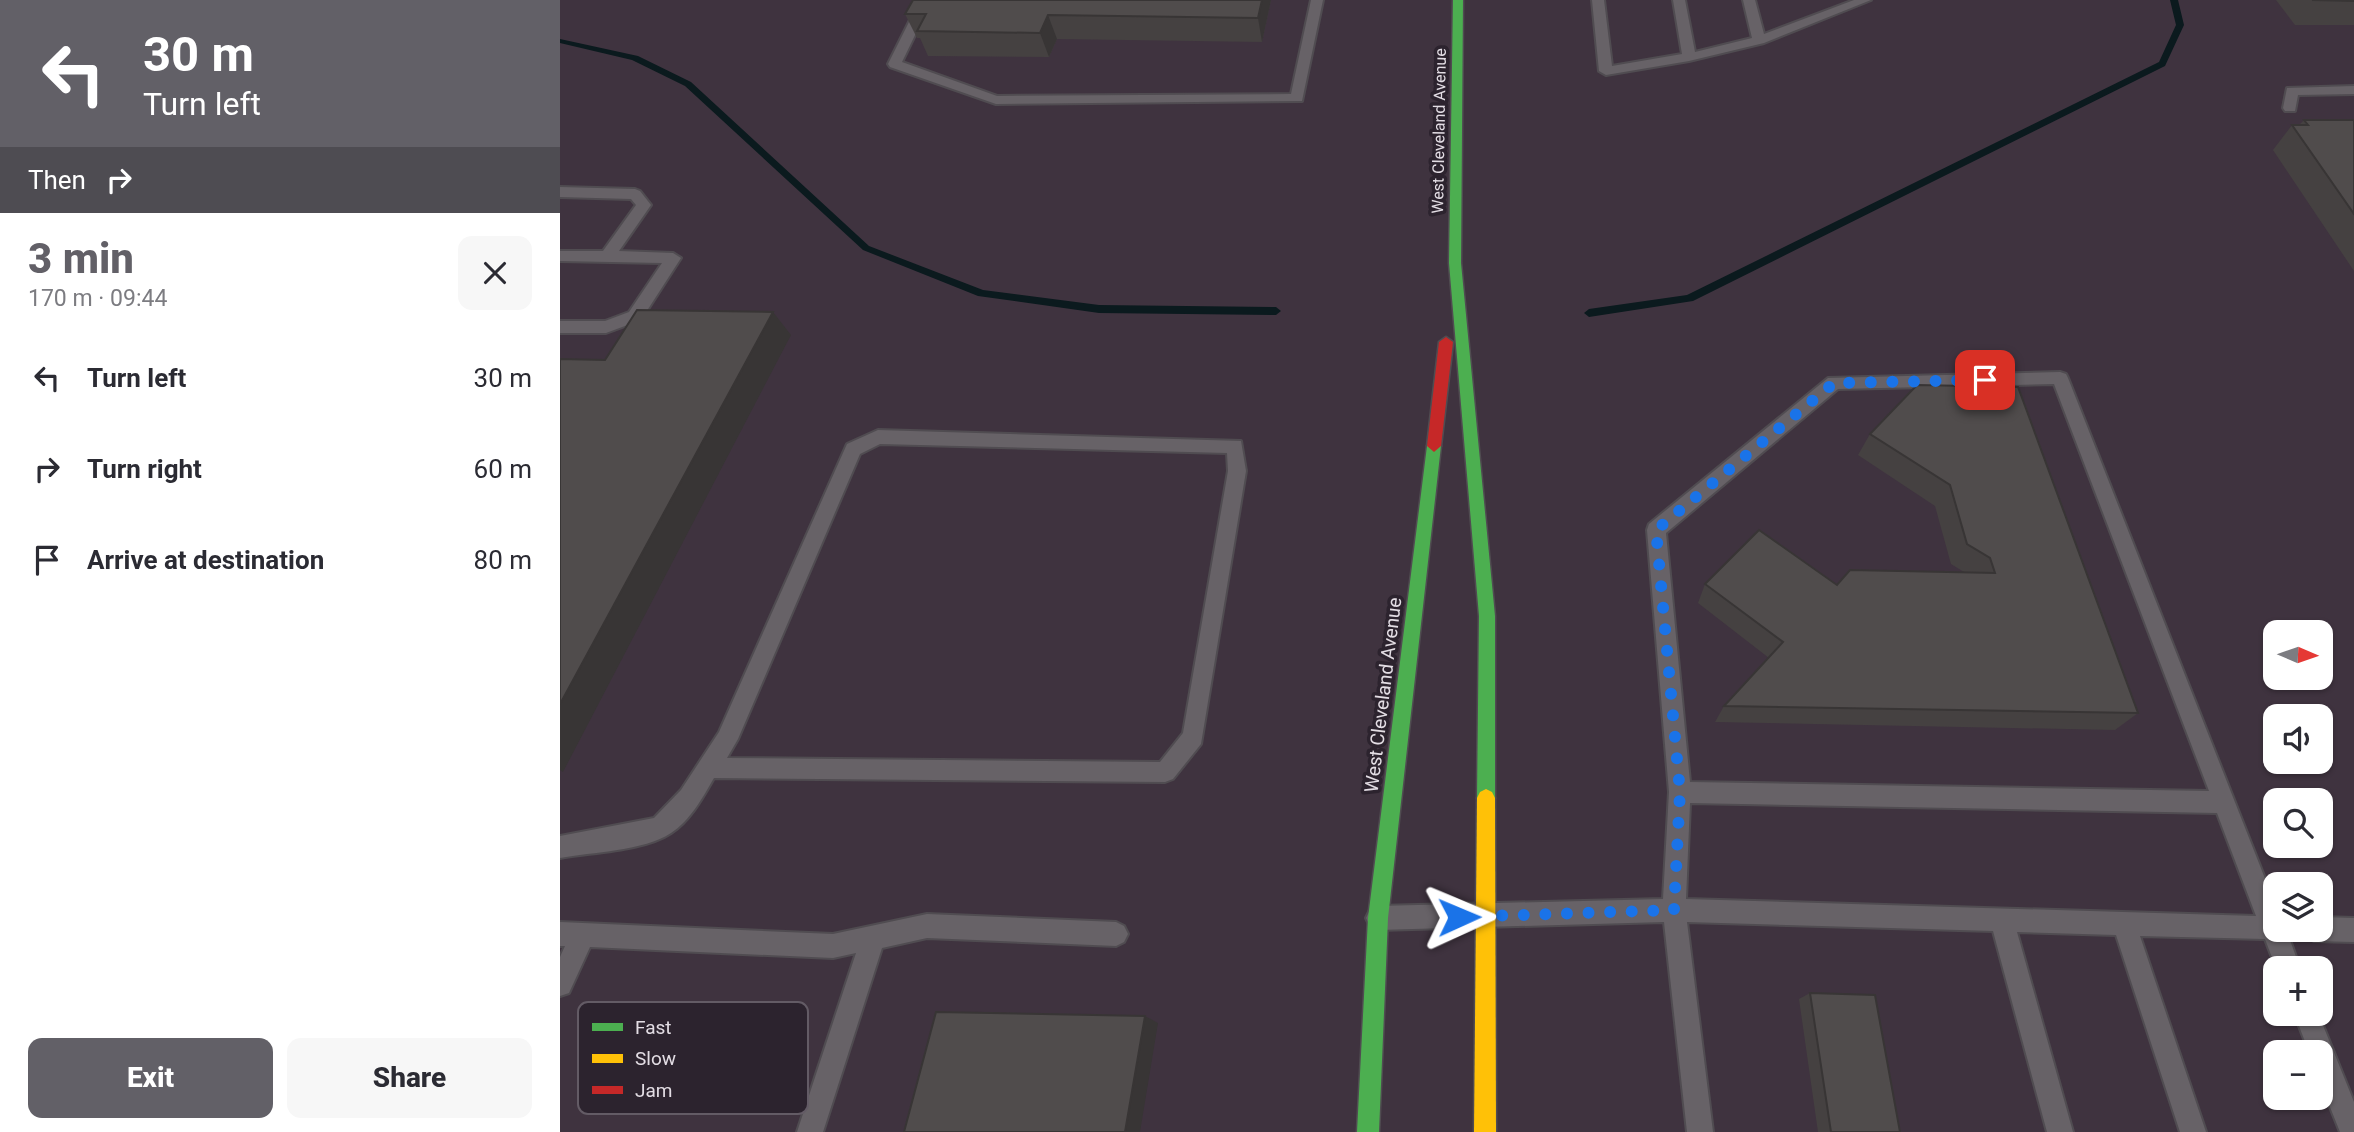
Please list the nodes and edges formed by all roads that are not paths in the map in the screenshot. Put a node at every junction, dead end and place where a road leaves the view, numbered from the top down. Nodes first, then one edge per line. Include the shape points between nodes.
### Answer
1 (926, 0) edge
2 (1317, 0) edge
3 (1458, 0) edge
4 (1598, 0) edge
5 (1678, 0) edge
6 (1749, 0) edge
7 (1865, 0) edge
8 (1848, 3) edge
9 (1759, 40) junction
10 (1689, 57) junction
11 (2354, 90) edge
12 (2290, 108) dead end
13 (560, 192) edge
14 (560, 256) edge
15 (607, 256) junction
16 (1455, 263) junction
17 (560, 327) edge
18 (707, 768) junction
19 (1680, 792) junction
20 (2224, 802) junction
21 (560, 847) edge
22 (2263, 900) edge
23 (1674, 910) junction
24 (1486, 917) junction
25 (1378, 918) junction
26 (2002, 920) junction
27 (2124, 923) junction
28 (2263, 928) edge
29 (2333, 929) edge
30 (2354, 930) edge
31 (1116, 934) dead end
32 (571, 935) edge
33 (873, 937) junction
34 (560, 984) edge
35 (2311, 1026) edge
36 (810, 1132) edge
37 (1368, 1132) edge
38 (1485, 1132) edge
39 (1700, 1132) edge
40 (2060, 1132) edge
41 (2193, 1132) edge
42 (2354, 1132) edge

1 - 2 lane via 895,64 996,100 1297,98
3 - 16 main road, West Cleveland Avenue
4 - 10 lane via 1606,71
5 - 10 lane
6 - 9 lane
7 - 8 lane
8 - 9 lane
9 - 10 lane
11 - 12 lane via 2292,91
13 - 15 lane via 635,194 643,205
14 - 15 lane
15 - 17 lane via 673,258 635,316 606,327
16 - 24 main road, West Cleveland Avenue via 1488,617
16 - 25 main road, West Cleveland Avenue
18 - 18 lane via 727,739 853,449 878,437 1236,446 1237,471 1193,737 1165,772
18 - 21 lane via 690,796 661,827
19 - 20 lane
19 - 20 lane via 1656,530 1834,383 2060,378
19 - 23 lane
20 - 22 lane
23 - 24 lane
23 - 26 lane
23 - 39 lane
24 - 25 lane
24 - 38 main road, West Cleveland Avenue
25 - 37 main road, West Cleveland Avenue
26 - 27 lane
26 - 40 lane
27 - 28 lane
27 - 41 lane
29 - 30 lane
31 - 33 lane via 927,926
32 - 33 lane via 833,946
32 - 34 lane
33 - 36 lane
35 - 42 lane

